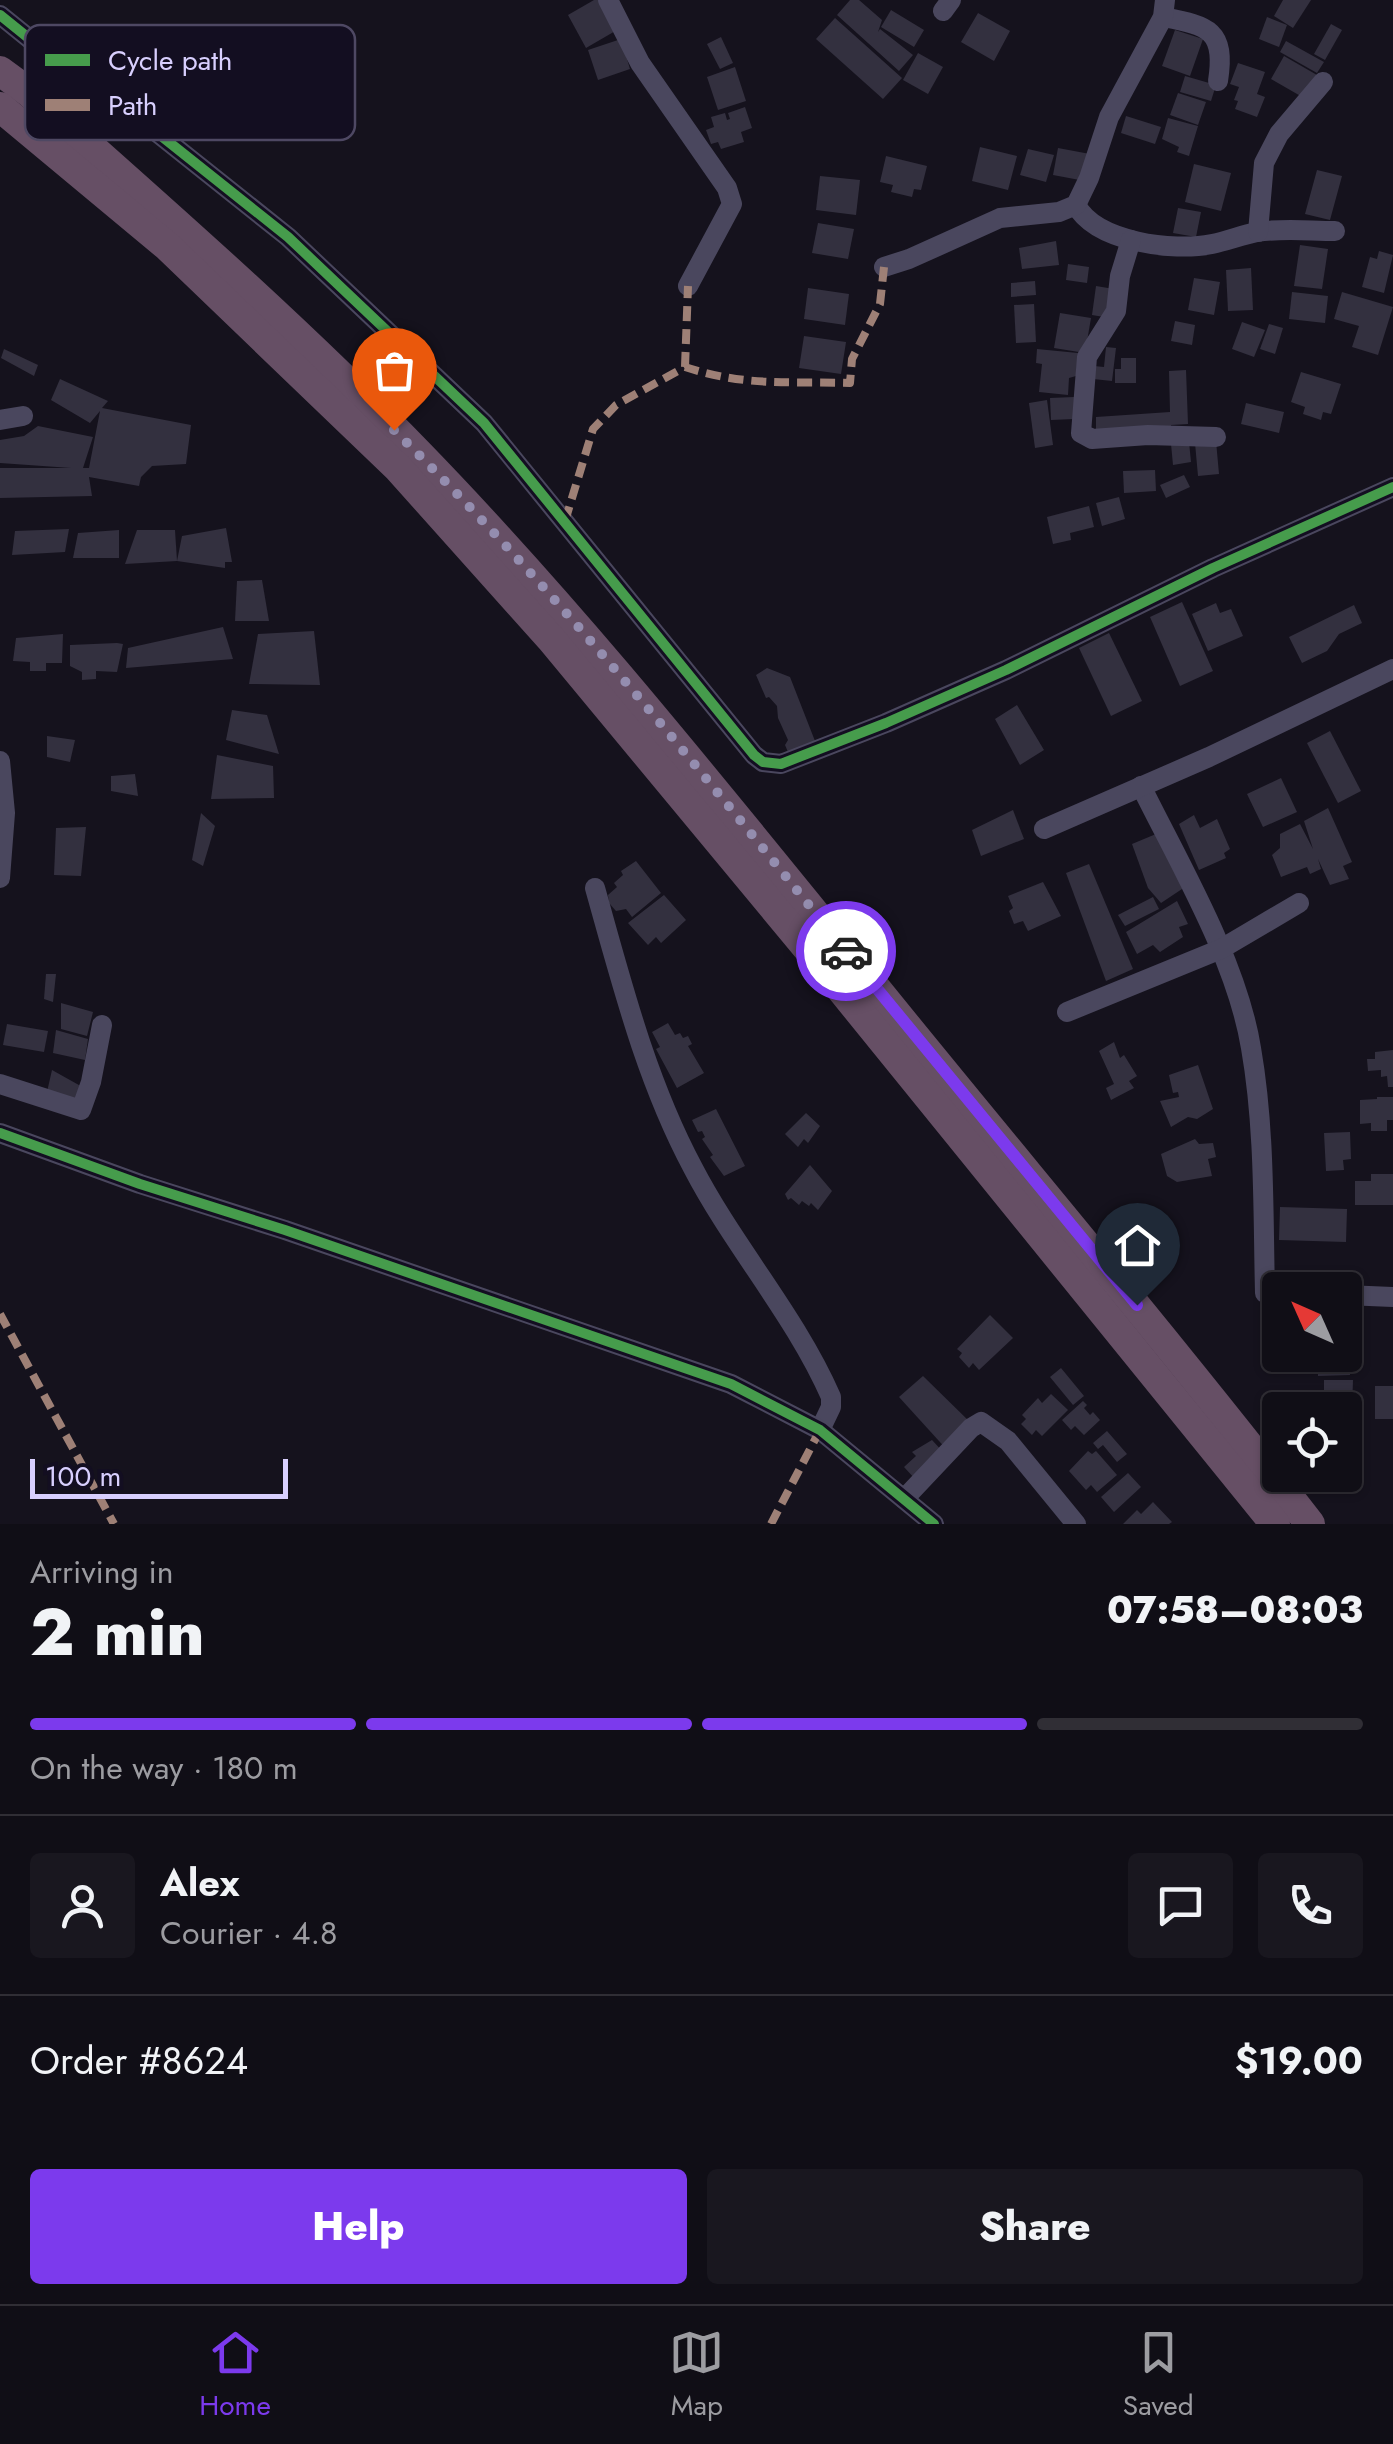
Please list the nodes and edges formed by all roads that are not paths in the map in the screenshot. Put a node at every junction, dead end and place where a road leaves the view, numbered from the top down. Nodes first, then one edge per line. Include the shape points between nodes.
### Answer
1 (608, 0) edge
2 (1164, 8) edge
3 (0, 14) edge
4 (25, 35) edge
5 (0, 71) edge
6 (1218, 81) dead end
7 (1324, 82) dead end
8 (25, 90) edge
9 (0, 108) edge
10 (25, 129) edge
11 (39, 140) edge
12 (82, 140) edge
13 (166, 140) edge
14 (1076, 205) junction
15 (1336, 231) dead end
16 (1258, 232) junction
17 (1131, 240) junction
18 (884, 266) dead end
19 (688, 286) dead end
20 (23, 416) dead end
21 (0, 420) edge
22 (1216, 437) dead end
23 (1393, 487) edge
24 (1393, 669) edge
25 (0, 761) edge
26 (1141, 786) junction
27 (1044, 829) dead end
28 (0, 878) edge
29 (595, 888) dead end
30 (1299, 903) dead end
31 (1222, 949) junction
32 (1067, 1012) dead end
33 (102, 1024) dead end
34 (0, 1084) edge
35 (0, 1133) edge
36 (1265, 1272) edge
37 (1362, 1295) edge
38 (1393, 1296) edge
39 (820, 1430) junction
40 (904, 1499) junction
41 (934, 1524) edge
42 (1076, 1524) edge
43 (1274, 1524) edge
44 (1310, 1524) edge

1 - 19 street via 640,63 732,204
2 - 6 street via 1203,25 1216,39
2 - 14 street via 1109,117
3 - 4 street
5 - 8 highway
7 - 16 street via 1279,134 1264,163
9 - 10 highway
11 - 43 highway via 167,246 398,468 765,897
12 - 44 highway via 246,285 536,579 722,797
13 - 23 street via 288,237 472,411 763,762 781,764 1006,670
14 - 17 street via 1086,218
14 - 18 street via 1000,218
15 - 16 street
16 - 17 street via 1207,245
17 - 22 street via 1116,311 1088,357 1081,433 1092,439
20 - 21 street
24 - 26 street
25 - 28 street
26 - 27 street
26 - 31 street
29 - 39 street via 646,1068 693,1170 831,1397
30 - 31 street
31 - 32 street
31 - 36 street via 1251,1045
33 - 34 street via 81,1110
35 - 39 street via 731,1384
37 - 38 street
39 - 40 street
40 - 41 street
40 - 42 street via 981,1422 1008,1441

